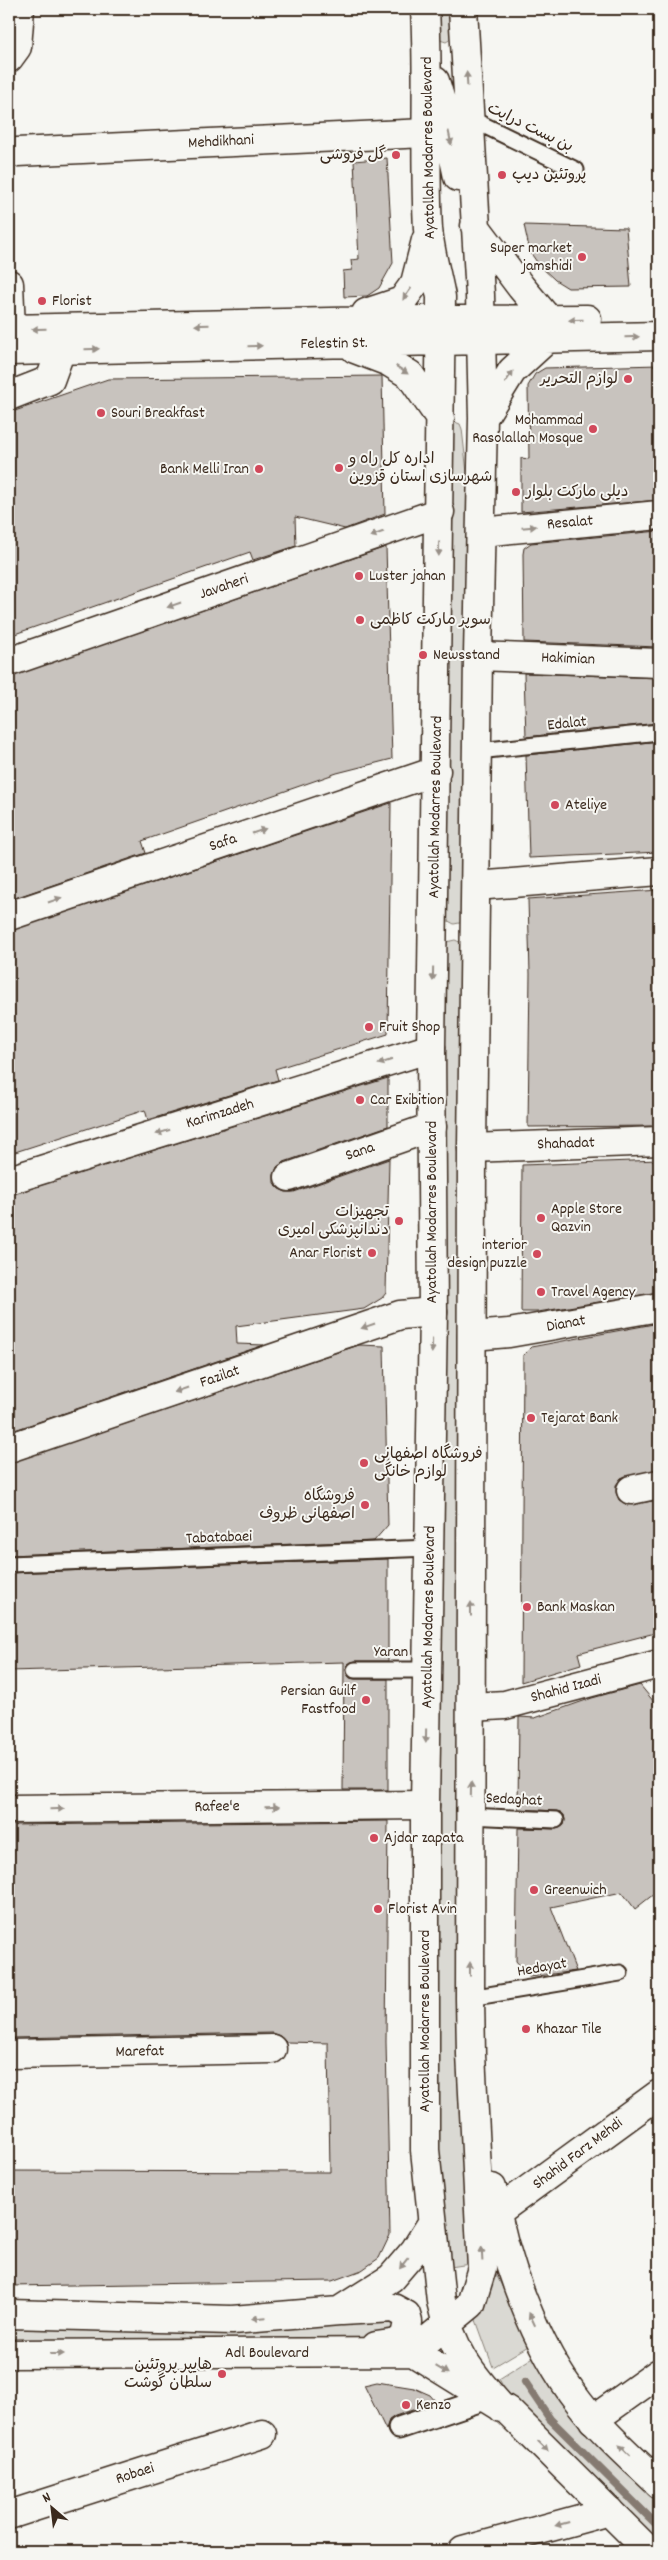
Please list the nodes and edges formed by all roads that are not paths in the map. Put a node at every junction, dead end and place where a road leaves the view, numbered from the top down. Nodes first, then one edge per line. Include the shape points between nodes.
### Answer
1 (20, 9) edge
2 (425, 9) edge
3 (431, 9) edge
4 (455, 9) edge
5 (463, 9) edge
6 (9, 58) edge
7 (427, 58) junction
8 (469, 118) junction
9 (426, 133) junction
10 (17, 152) dead end
11 (576, 170) dead end
12 (475, 226) junction
13 (428, 232) junction
14 (9, 284) edge
15 (659, 318) edge
16 (548, 329) junction
17 (340, 333) junction
18 (659, 336) edge
19 (9, 337) edge
20 (460, 337) junction
21 (61, 350) junction
22 (9, 396) edge
23 (440, 418) junction
24 (483, 418) junction
25 (440, 512) junction
26 (659, 515) edge
27 (481, 532) junction
28 (479, 578) junction
29 (478, 656) junction
30 (9, 662) edge
31 (659, 663) edge
32 (659, 732) edge
33 (478, 751) junction
34 (436, 771) junction
35 (659, 871) edge
36 (476, 886) junction
37 (434, 913) junction
38 (9, 916) edge
39 (476, 920) junction
40 (433, 945) junction
41 (475, 949) junction
42 (431, 1048) junction
43 (432, 1127) junction
44 (659, 1141) edge
45 (472, 1148) junction
46 (289, 1177) dead end
47 (9, 1180) edge
48 (659, 1307) edge
49 (433, 1312) junction
50 (472, 1336) junction
51 (9, 1448) edge
52 (659, 1484) edge
53 (631, 1490) dead end
54 (430, 1548) junction
55 (9, 1564) edge
56 (471, 1651) junction
57 (428, 1668) junction
58 (656, 1669) edge
59 (355, 1670) dead end
60 (472, 1707) junction
61 (425, 1805) junction
62 (9, 1809) edge
63 (470, 1816) junction
64 (556, 1820) dead end
65 (620, 1973) dead end
66 (470, 1998) junction
67 (272, 2049) dead end
68 (9, 2054) edge
69 (471, 2054) junction
70 (659, 2094) edge
71 (496, 2213) junction
72 (432, 2222) junction
73 (438, 2268) junction
74 (477, 2282) junction
75 (339, 2311) junction
76 (9, 2314) edge
77 (446, 2324) junction
78 (332, 2352) junction
79 (412, 2352) junction
80 (9, 2354) edge
81 (659, 2373) edge
82 (500, 2406) junction
83 (593, 2420) junction
84 (399, 2428) dead end
85 (262, 2434) dead end
86 (659, 2484) edge
87 (609, 2511) junction
88 (9, 2515) edge
89 (463, 2551) edge
90 (649, 2551) edge

1 - 6 main road via 17,47
2 - 7 main road, Ayatollah Modarres Boulevard
3 - 4 main road via 435,36 446,42 454,36
8 -> 5 main road, Ayatollah Modarres Boulevard
7 - 9 main road, Ayatollah Modarres Boulevard
7 -> 20 main road via 444,107 459,184 465,309
8 - 11 lane, بن بست درایت
8 - 12 main road, Ayatollah Modarres Boulevard
9 - 10 main road, Mehdikhani
9 - 13 main road, Ayatollah Modarres Boulevard
12 - 16 main road
12 - 20 main road, Ayatollah Modarres Boulevard
13 -> 17 main road via 416,283 402,301
13 - 20 main road, Ayatollah Modarres Boulevard via 441,297
14 - 19 main road
15 -> 16 main road, Felestin St.
16 -> 18 main road, Felestin St.
16 - 20 main road, Felestin St.
24 -> 16 main road via 512,371
17 -> 19 main road, Felestin St.
17 - 20 main road, Felestin St.
21 -> 17 main road, Felestin St.
17 -> 23 main road via 410,375
19 - 21 main road, Felestin St.
20 - 23 main road, Ayatollah Modarres Boulevard
20 - 24 main road, Ayatollah Modarres Boulevard
20 - 28 main road
21 - 22 main road via 50,380
23 - 25 main road, Ayatollah Modarres Boulevard
24 - 27 main road, Ayatollah Modarres Boulevard
25 -> 30 main road, Javaheri
25 -> 34 main road, Ayatollah Modarres Boulevard
27 -> 26 main road, Resalat
27 - 28 main road, Ayatollah Modarres Boulevard
28 - 29 main road, Ayatollah Modarres Boulevard
29 - 31 main road, Hakimian
29 - 33 main road, Ayatollah Modarres Boulevard
32 - 33 lane, Edalat
33 - 36 main road, Ayatollah Modarres Boulevard
34 - 37 main road, Ayatollah Modarres Boulevard
38 -> 34 main road, Safa
35 - 36 main road
36 - 39 main road, Ayatollah Modarres Boulevard
37 - 39 main road via 454,924
37 - 40 main road, Ayatollah Modarres Boulevard
39 - 41 main road, Ayatollah Modarres Boulevard
40 - 41 main road via 455,940
40 -> 42 main road, Ayatollah Modarres Boulevard
41 - 45 main road, Ayatollah Modarres Boulevard
42 - 43 main road, Ayatollah Modarres Boulevard
42 -> 47 main road, Karimzadeh
43 - 46 main road, Sana
43 - 49 main road, Ayatollah Modarres Boulevard
44 - 45 main road, Shahadat
45 - 50 main road, Ayatollah Modarres Boulevard
48 - 50 main road, Dianat via 508,1333
49 -> 51 main road, Fazilat via 400,1315
49 -> 54 main road, Ayatollah Modarres Boulevard
56 -> 50 main road, Ayatollah Modarres Boulevard
52 - 53 main road
54 - 55 lane, Tabatabaei
54 - 57 main road, Ayatollah Modarres Boulevard
56 - 57 main road via 460,1634 447,1634 438,1644
56 - 60 main road, Ayatollah Modarres Boulevard
57 - 59 lane, Yaran
57 -> 61 main road, Ayatollah Modarres Boulevard
58 - 60 main road, Shahid Izadi via 505,1704
63 -> 60 main road, Ayatollah Modarres Boulevard
62 -> 61 main road, Rafee'e
61 - 72 main road, Ayatollah Modarres Boulevard via 425,2150
63 - 64 lane, Sedaghat
66 -> 63 main road, Ayatollah Modarres Boulevard
65 - 66 lane, Hedayat
66 - 69 main road, Ayatollah Modarres Boulevard
67 - 68 main road, Marefat
69 - 71 main road, Ayatollah Modarres Boulevard
74 -> 69 main road, Ayatollah Modarres Boulevard via 482,2262
70 - 71 main road, Shahid Farz Mehdi
83 -> 71 main road, Ayatollah Modarres Boulevard via 558,2372 543,2343 516,2280
72 - 73 main road, Ayatollah Modarres Boulevard
72 -> 75 main road, Adl Boulevard via 415,2250 391,2278
73 - 74 main road via 452,2291 467,2291
73 - 77 main road, Ayatollah Modarres Boulevard
74 - 77 main road, Ayatollah Modarres Boulevard via 471,2304
75 -> 76 main road, Adl Boulevard via 232,2320
75 - 78 main road via 398,2310 406,2316 407,2332 392,2344
77 - 79 main road, Ayatollah Modarres Boulevard
77 - 82 main road, Ayatollah Modarres Boulevard via 467,2368
78 - 79 main road, Adl Boulevard
80 -> 78 main road, Adl Boulevard
79 -> 82 main road
81 - 83 main road
82 - 84 street
82 -> 87 main road, Ayatollah Modarres Boulevard
86 -> 83 main road, Ayatollah Modarres Boulevard
85 - 88 main road, Robaei
87 -> 89 main road
87 - 90 main road, Ayatollah Modarres Boulevard

